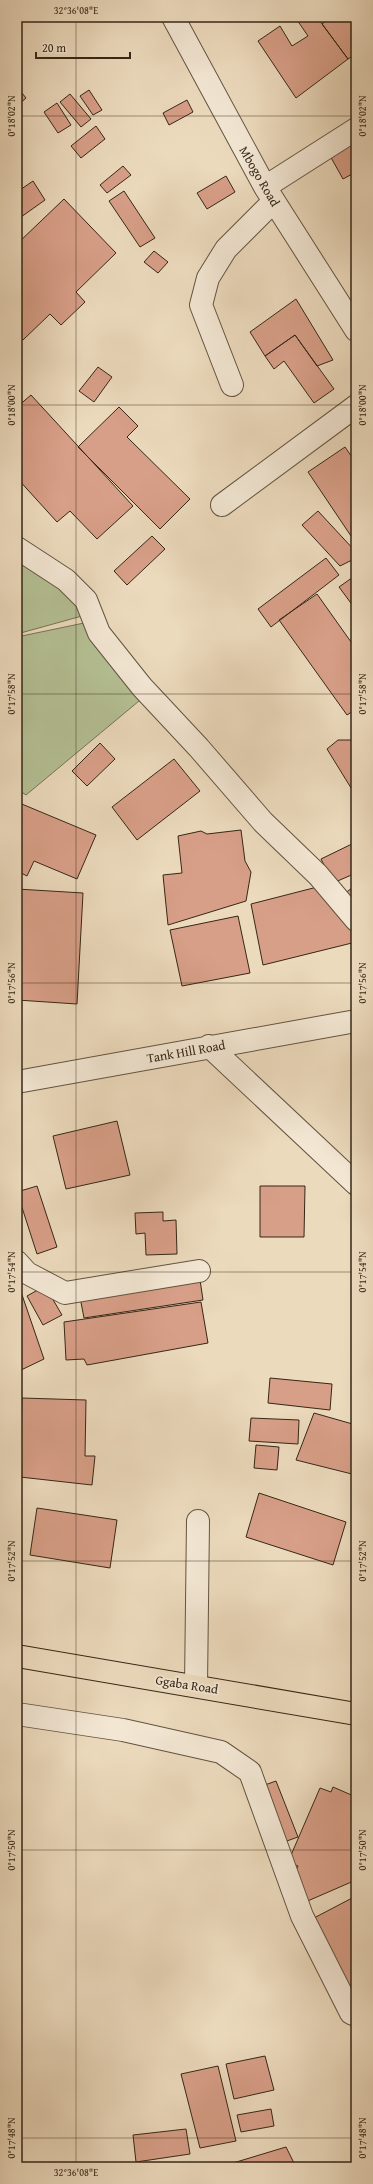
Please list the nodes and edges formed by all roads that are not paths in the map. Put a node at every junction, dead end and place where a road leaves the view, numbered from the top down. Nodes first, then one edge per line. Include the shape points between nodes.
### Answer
1 (173, 17) edge
2 (356, 129) edge
3 (270, 194) junction
4 (352, 316) edge
5 (232, 385) dead end
6 (356, 406) edge
7 (222, 505) dead end
8 (17, 548) edge
9 (356, 920) edge
10 (356, 1021) edge
11 (209, 1046) junction
12 (17, 1082) edge
13 (356, 1184) edge
14 (17, 1262) edge
15 (199, 1271) dead end
16 (198, 1520) dead end
17 (17, 1656) edge
18 (196, 1686) junction
19 (17, 1714) edge
20 (356, 1714) edge
21 (356, 2014) edge

1 - 3 street, Mbogo Road
2 - 3 street
3 - 4 street, Mbogo Road
3 - 5 street via 226,248 208,278 201,305
6 - 7 street
8 - 9 street via 66,580 86,600 99,633 142,687 263,822 318,875
10 - 11 street, Tank Hill Road
11 - 12 street, Tank Hill Road
11 - 13 street
14 - 15 street via 28,1274 65,1293
16 - 18 street
17 - 18 main road, Ggaba Road
18 - 20 main road, Ggaba Road
19 - 21 street via 123,1730 221,1752 250,1772 302,1916 351,2013

